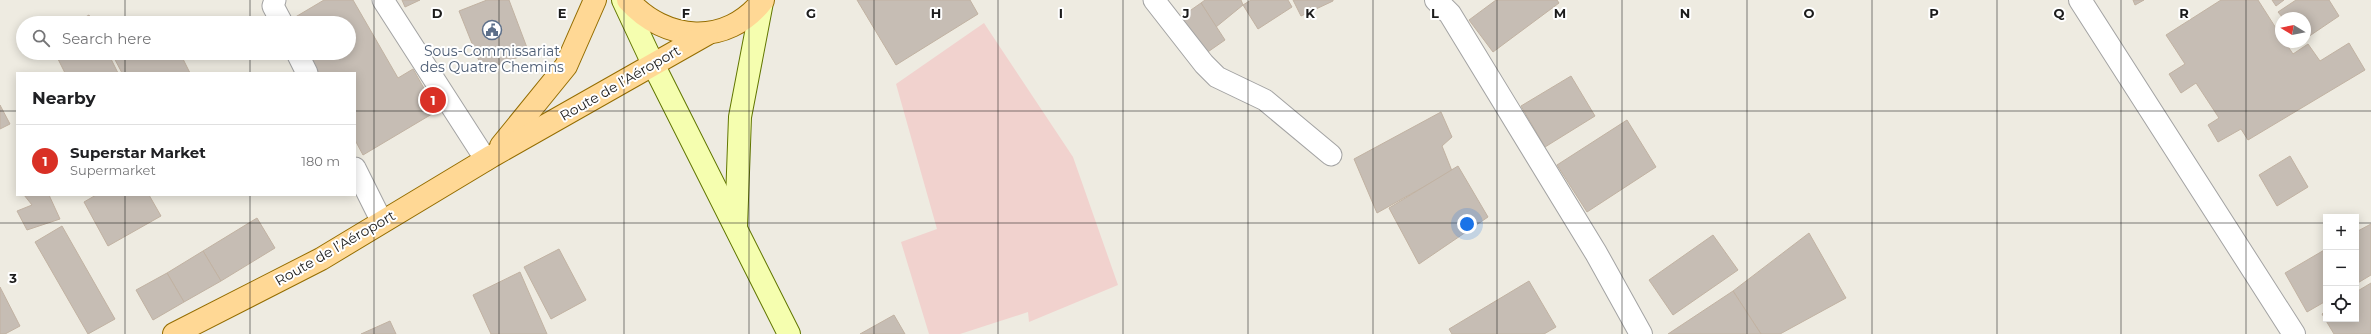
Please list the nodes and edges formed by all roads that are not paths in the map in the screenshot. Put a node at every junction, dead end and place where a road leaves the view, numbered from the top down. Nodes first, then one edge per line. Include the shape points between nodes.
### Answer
1 (275, 0) edge
2 (383, 0) edge
3 (595, 0) edge
4 (623, 0) edge
5 (628, 0) edge
6 (1154, 0) edge
7 (1436, 0) edge
8 (2080, 0) edge
9 (762, 1) edge
10 (278, 16) edge
11 (707, 34) junction
12 (300, 60) edge
13 (653, 64) junction
14 (306, 72) edge
15 (1331, 155) dead end
16 (489, 158) junction
17 (356, 170) edge
18 (382, 222) junction
19 (736, 228) junction
20 (174, 334) edge
21 (789, 334) edge
22 (1641, 334) edge
23 (2294, 334) edge

1 - 10 lane via 273,6
2 - 16 lane
3 - 16 main road, Route de l’Aéroport via 566,66
4 - 13 main road
5 - 11 main road via 641,14 671,30
6 - 15 lane via 1217,77 1264,100
7 - 22 street via 1450,14 1596,253
8 - 23 street
9 - 11 main road, Route de l’Aéroport via 737,23
9 - 19 main road via 740,117
11 - 13 main road, Route de l’Aéroport
12 - 14 lane
13 - 16 main road, Route de l’Aéroport
13 - 19 main road
16 - 18 main road, Route de l’Aéroport
17 - 18 lane
18 - 20 main road, Route de l’Aéroport via 321,260
19 - 21 main road

